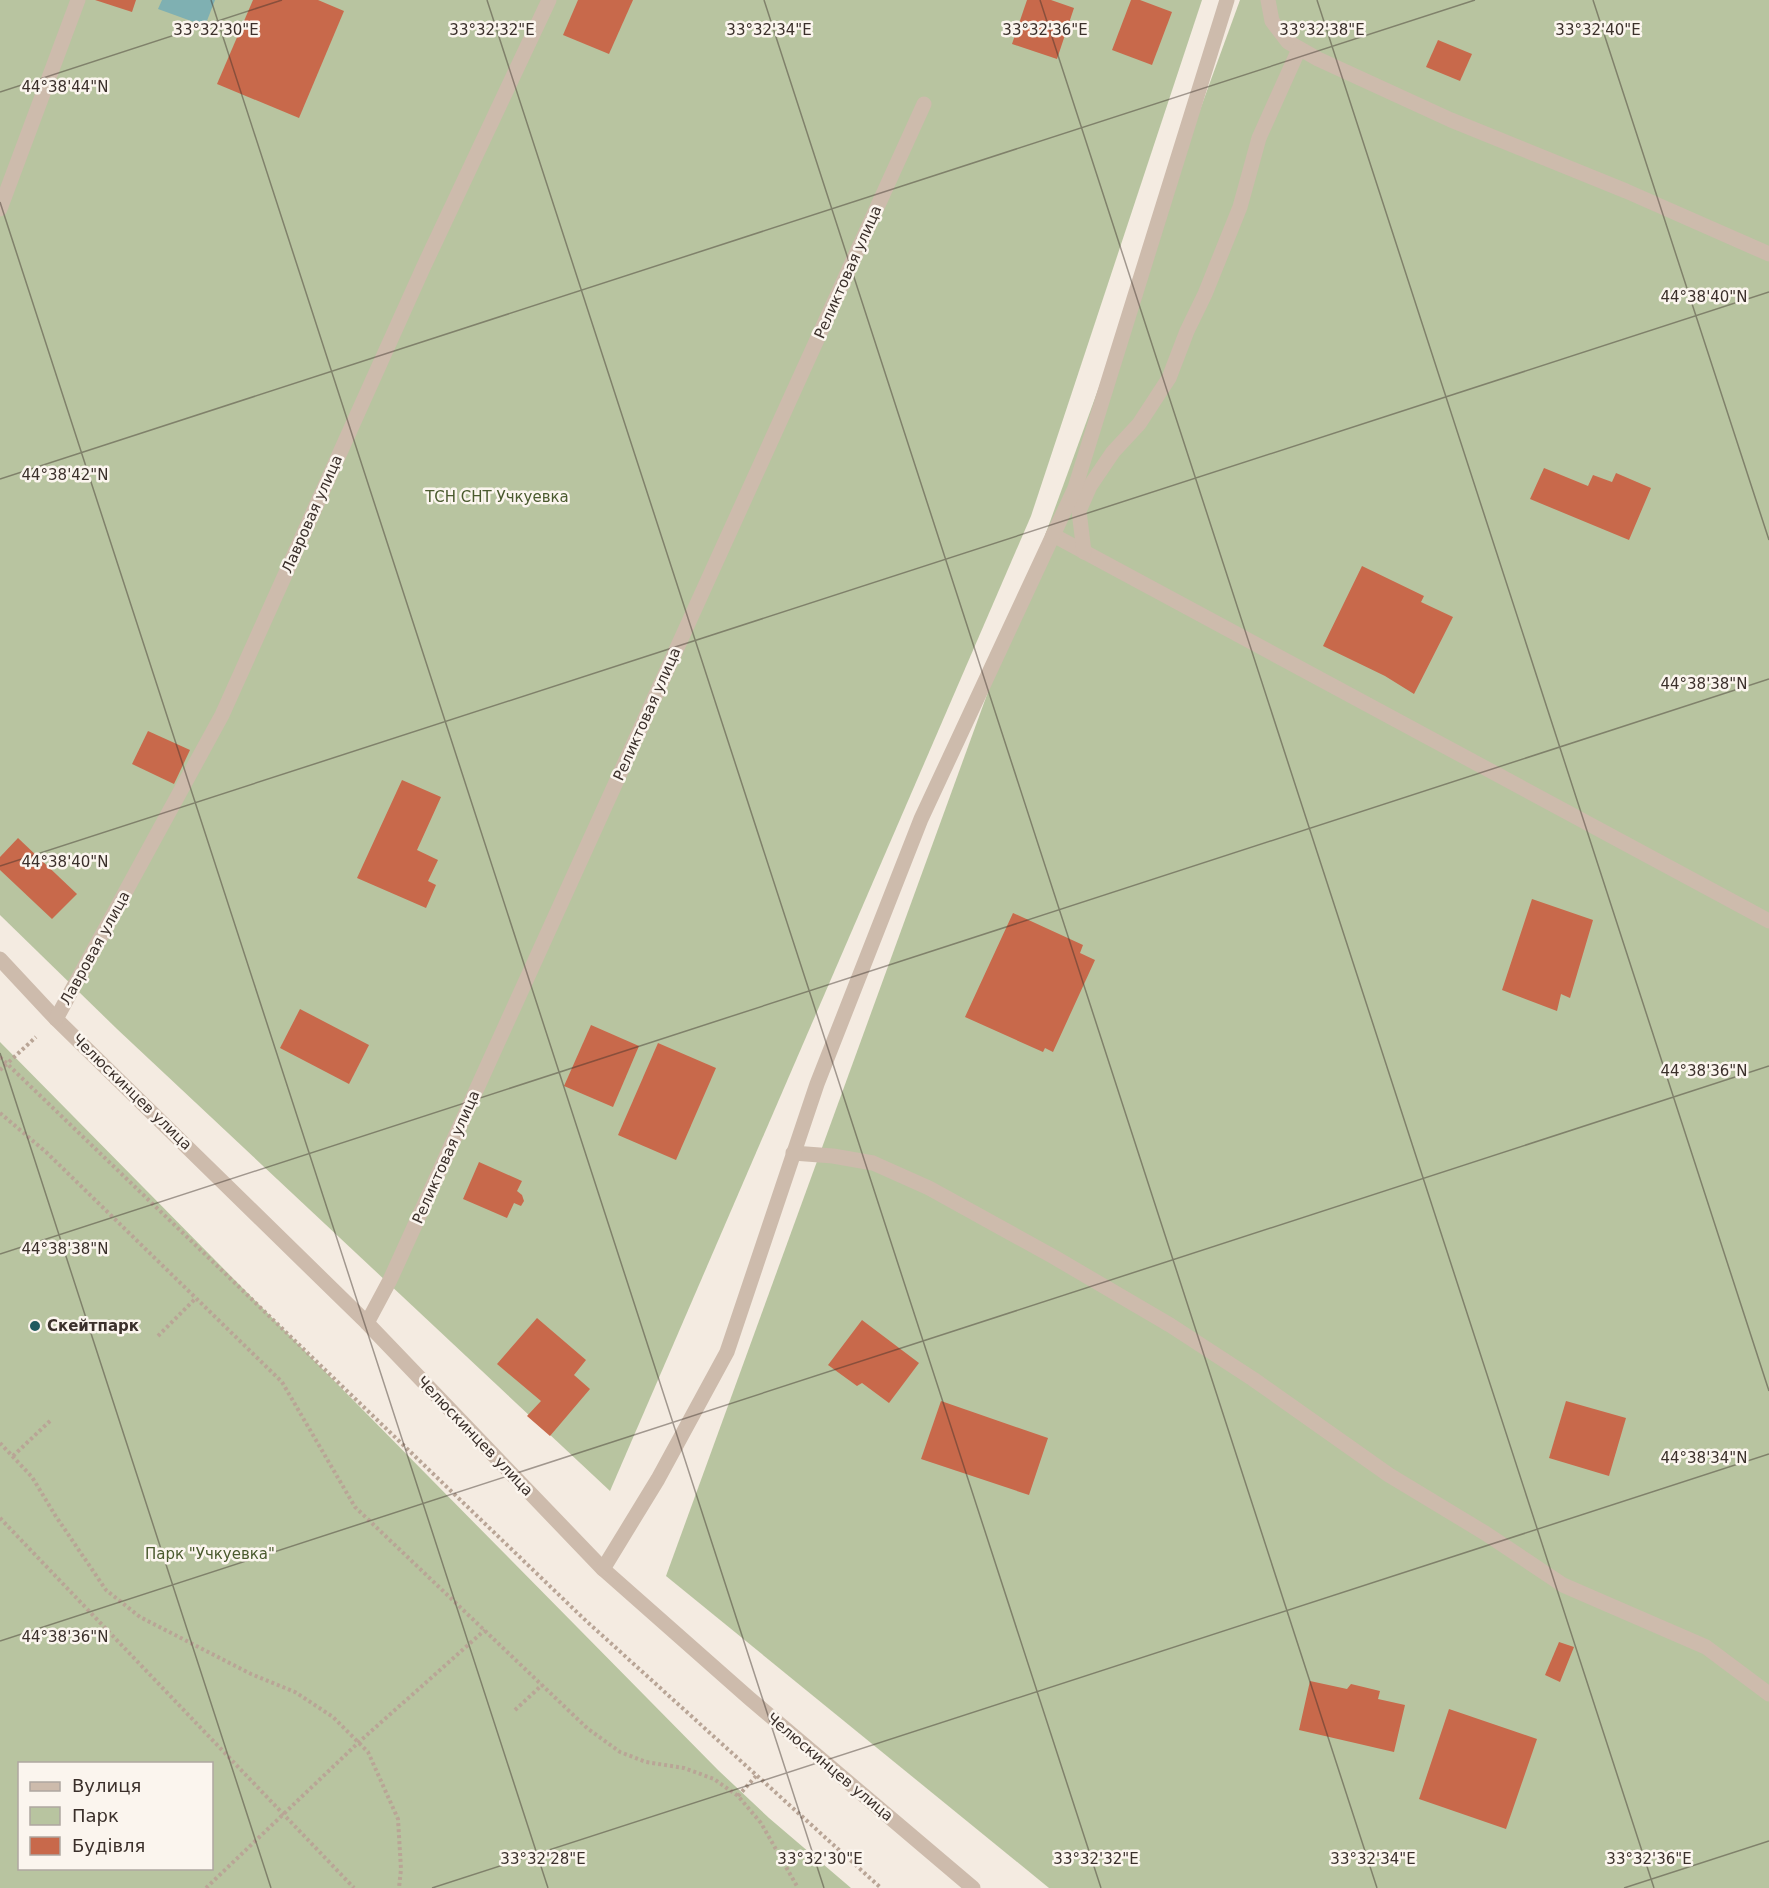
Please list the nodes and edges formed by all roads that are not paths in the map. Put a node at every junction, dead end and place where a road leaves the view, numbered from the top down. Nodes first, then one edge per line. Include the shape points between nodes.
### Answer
1 (78, 0) edge
2 (549, 0) edge
3 (1227, 0) edge
4 (1268, 0) edge
5 (1299, 48) junction
6 (924, 104) dead end
7 (0, 209) edge
8 (1769, 254) edge
9 (1053, 535) junction
10 (1084, 552) junction
11 (1769, 921) edge
12 (0, 959) edge
13 (56, 1019) junction
14 (793, 1154) junction
15 (367, 1323) junction
16 (603, 1569) junction
17 (1769, 1694) edge
18 (973, 1888) edge

1 - 7 street
2 - 13 street, Лавровая улица via 423,268 222,715
3 - 9 street via 1075,488
4 - 5 street via 1272,21 1288,42
5 - 8 street via 1451,120
5 - 10 street via 1259,138 1240,207 1169,378 1139,424 1113,452 1079,511
6 - 15 street, Реликтовая улица via 395,1269
9 - 10 street
9 - 14 street via 921,819
10 - 11 street
12 - 13 street, Челюскинцев улица
13 - 15 street, Челюскинцев улица
14 - 16 street via 727,1352 658,1479
14 - 17 street via 873,1163 929,1188 1054,1257 1188,1337 1389,1475 1563,1585 1706,1647
15 - 16 street, Челюскинцев улица
16 - 18 street, Челюскинцев улица

